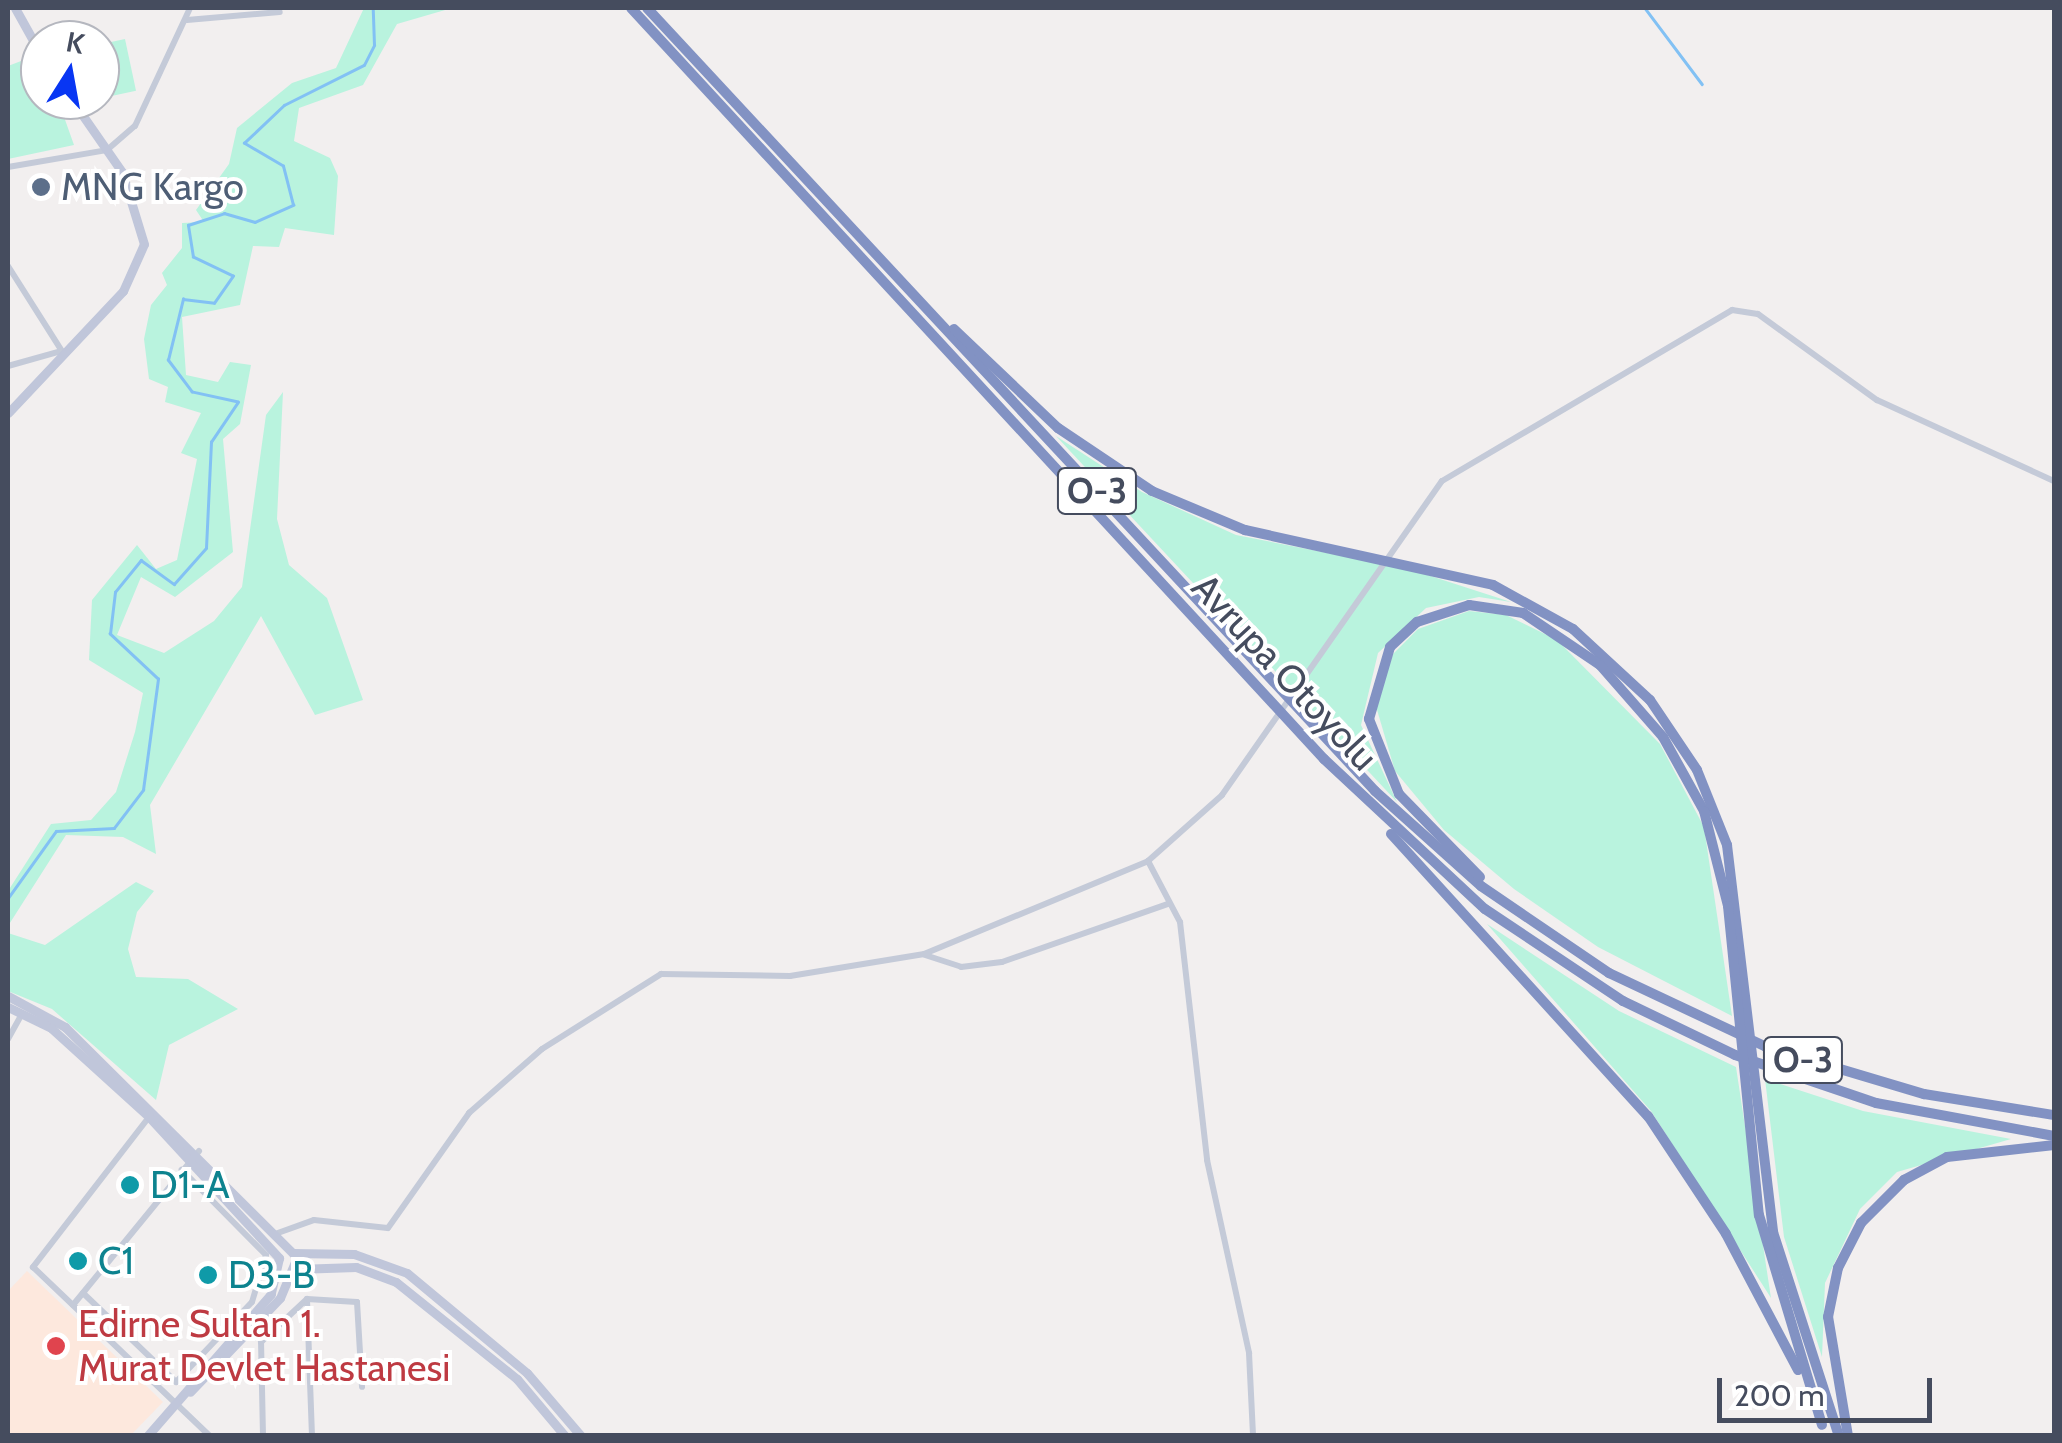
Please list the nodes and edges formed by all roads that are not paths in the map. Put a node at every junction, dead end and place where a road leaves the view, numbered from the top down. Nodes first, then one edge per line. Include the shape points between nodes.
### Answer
1 (190, 8) edge
2 (631, 8) edge
3 (647, 8) edge
4 (280, 12) dead end
5 (187, 20) junction
6 (86, 120) edge
7 (107, 150) junction
8 (8, 167) edge
9 (8, 266) edge
10 (922, 304) junction
11 (62, 351) junction
12 (8, 366) edge
13 (8, 413) edge
14 (2054, 482) edge
15 (1354, 791) junction
16 (1148, 861) junction
17 (1168, 904) junction
18 (1570, 950) junction
19 (924, 954) junction
20 (8, 996) edge
21 (8, 1007) edge
22 (23, 1013) junction
23 (8, 1039) edge
24 (1751, 1094) junction
25 (2054, 1115) edge
26 (149, 1116) junction
27 (2054, 1136) edge
28 (2054, 1145) edge
29 (195, 1154) junction
30 (182, 1170) junction
31 (275, 1234) junction
32 (294, 1254) junction
33 (279, 1263) junction
34 (296, 1269) junction
35 (83, 1293) junction
36 (307, 1298) junction
37 (72, 1305) junction
38 (249, 1331) junction
39 (261, 1342) junction
40 (362, 1387) dead end
41 (177, 1402) junction
42 (1824, 1430) edge
43 (148, 1436) edge
44 (210, 1436) edge
45 (263, 1436) edge
46 (312, 1436) edge
47 (565, 1436) edge
48 (581, 1436) edge
49 (1253, 1436) edge
50 (1839, 1436) edge
51 (1848, 1436) edge

1 - 5 street
2 - 15 highway, Avrupa Otoyolu / O-3
3 - 10 highway, Avrupa Otoyolu / O-3
4 - 5 street
5 - 7 street via 135,126
6 - 7 main road
7 - 8 street
7 - 11 main road via 136,199 144,244 123,291
9 - 11 street
10 - 18 highway, Avrupa Otoyolu / O-3 via 1374,791
10 - 24 highway via 1049,421 1152,491 1273,538 1473,578 1590,642 1650,700 1706,788 1736,885 1748,979
11 - 12 street
11 - 13 main road
14 - 16 street via 1877,400 1738,309 1470,460 1412,516 1217,800
15 - 27 highway, Avrupa Otoyolu / O-3 via 1485,909 1664,1024 1876,1103
15 - 42 highway via 1648,1116 1769,1310
16 - 17 street
16 - 19 street
17 - 19 street via 1002,962 961,967
17 - 49 street via 1180,922 1207,1160 1233,1252
18 - 24 highway via 1426,826 1377,755 1369,706 1377,671 1408,629 1438,612 1497,606 1536,620 1600,665 1649,718 1708,824
18 - 25 highway, Avrupa Otoyolu / O-3 via 1686,1014 1800,1060 1924,1094
19 - 31 street via 790,976 661,974 495,1089 441,1145 388,1228 314,1220
20 - 29 main road via 66,1027
21 - 22 main road
22 - 23 street
22 - 26 main road
24 - 42 highway via 1770,1270
24 - 50 highway via 1778,1254
26 - 29 main road
26 - 37 street via 33,1267
28 - 51 highway via 1947,1158 1904,1180 1861,1224 1838,1268 1828,1317
29 - 30 street
29 - 31 main road
29 - 33 main road
30 - 35 street
30 - 35 street via 266,1255 252,1302 176,1382
31 - 32 main road
32 - 33 main road
32 - 34 main road
32 - 48 main road via 354,1254 407,1273 520,1365
33 - 34 main road
33 - 41 main road via 271,1294
34 - 38 main road
34 - 47 main road via 356,1268 396,1282 516,1379
35 - 37 street
36 - 39 street
36 - 40 street via 357,1302
36 - 46 street
37 - 41 street
38 - 39 street
38 - 41 main road
39 - 45 street
41 - 43 main road
41 - 44 street

